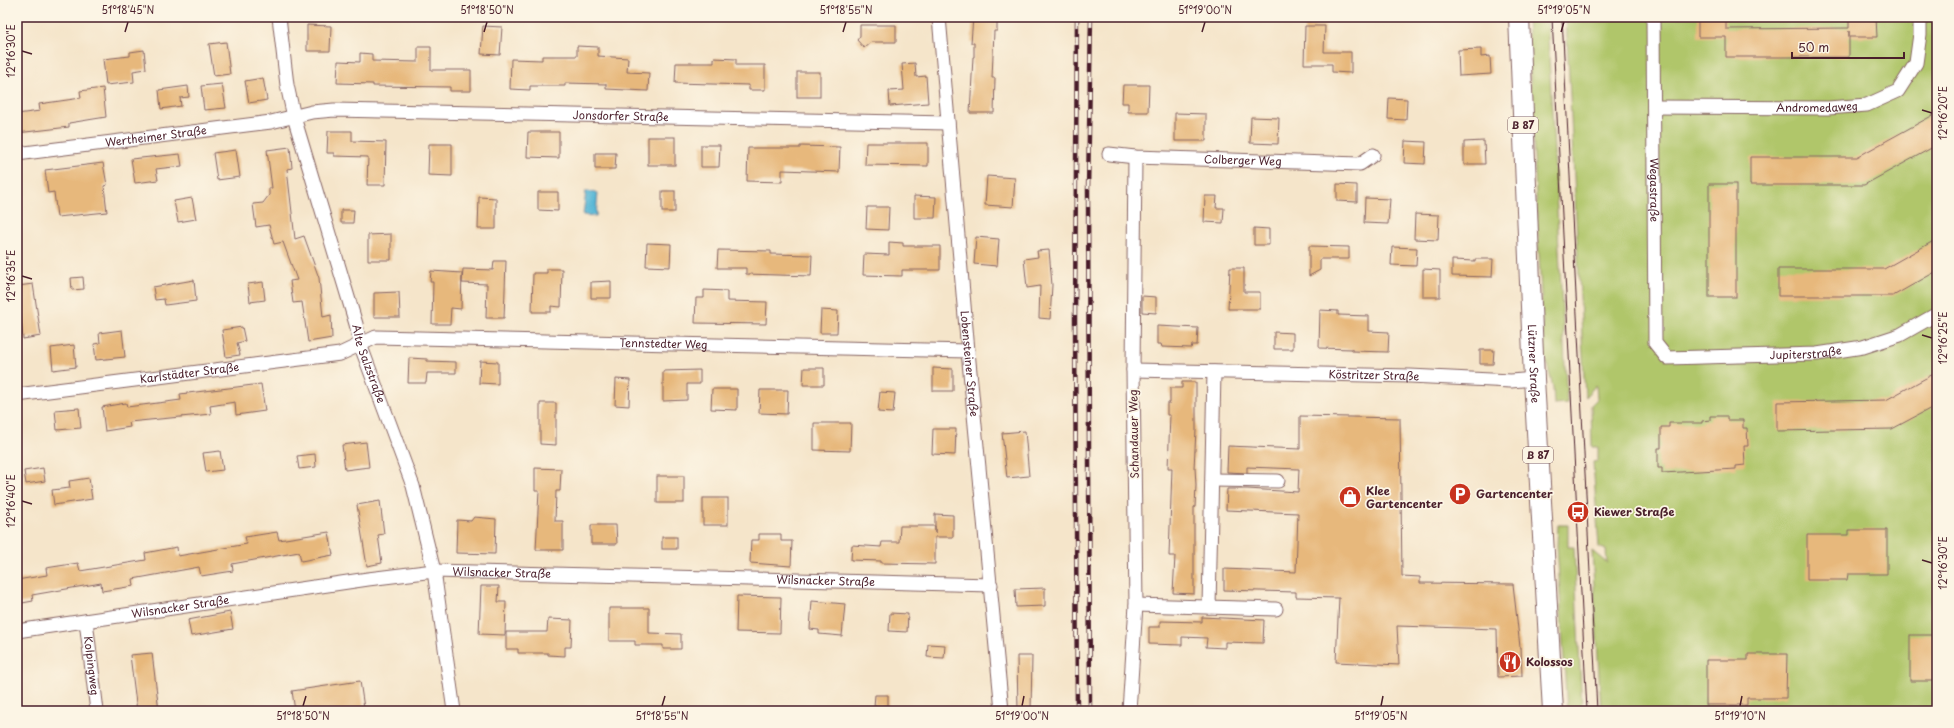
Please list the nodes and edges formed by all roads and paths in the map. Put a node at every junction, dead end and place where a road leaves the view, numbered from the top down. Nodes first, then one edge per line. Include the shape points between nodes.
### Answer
1 (279, 17) edge
2 (939, 17) edge
3 (1519, 17) edge
4 (1653, 17) edge
5 (1920, 17) edge
6 (1654, 107) junction
7 (294, 117) junction
8 (948, 123) junction
9 (17, 154) edge
10 (1109, 154) dead end
11 (1373, 155) dead end
12 (1136, 157) junction
13 (1937, 314) edge
14 (360, 344) junction
15 (968, 351) junction
16 (1667, 358) joint
17 (1133, 370) junction
18 (1214, 372) junction
19 (1534, 379) junction
20 (17, 395) edge
21 (1213, 480) junction
22 (1278, 481) dead end
23 (434, 571) junction
24 (991, 585) junction
25 (1136, 605) junction
26 (1209, 607) junction
27 (1276, 609) dead end
28 (86, 621) junction
29 (17, 631) edge
30 (97, 711) edge
31 (454, 711) edge
32 (1002, 711) edge
33 (1129, 711) edge
34 (1553, 711) edge

1 - 7 street, Alte Salzstraße via 287,84
2 - 8 street, Lobensteiner Straße
3 - 19 main road, Lützner Straße / B 87
4 - 6 street, Wegastraße
5 - 6 street, Andromedaweg via 1916,63 1898,91 1867,105 1828,108
6 - 16 street, Wegastraße via 1655,344
7 - 8 street, Jonsdorfer Straße via 334,110
7 - 9 street, Wertheimer Straße
7 - 14 street, Alte Salzstraße
8 - 15 street, Lobensteiner Straße
10 - 12 street, Colberger Weg
11 - 12 street, Colberger Weg via 1360,164
12 - 17 street, Schandauer Weg
13 - 16 street, Jupiterstraße via 1900,335 1863,348 1817,354
14 - 15 street, Tennstedter Weg via 376,337
14 - 20 street, Karlstädter Straße via 340,354
14 - 23 street, Alte Salzstraße via 413,486
15 - 24 street, Lobensteiner Straße
17 - 18 street, Köstritzer Straße
17 - 25 street, Schandauer Weg
18 - 19 street, Köstritzer Straße via 1511,381
18 - 21 street
19 - 34 main road, Lützner Straße / B 87
21 - 22 street
21 - 26 street
23 - 24 street, Wilsnacker Straße
23 - 28 street, Wilsnacker Straße
23 - 31 street, Alte Salzstraße
24 - 32 street, Lobensteiner Straße
25 - 26 street
25 - 33 street, Schandauer Weg
26 - 27 street
28 - 29 street, Wilsnacker Straße
28 - 30 street, Kolpingweg

